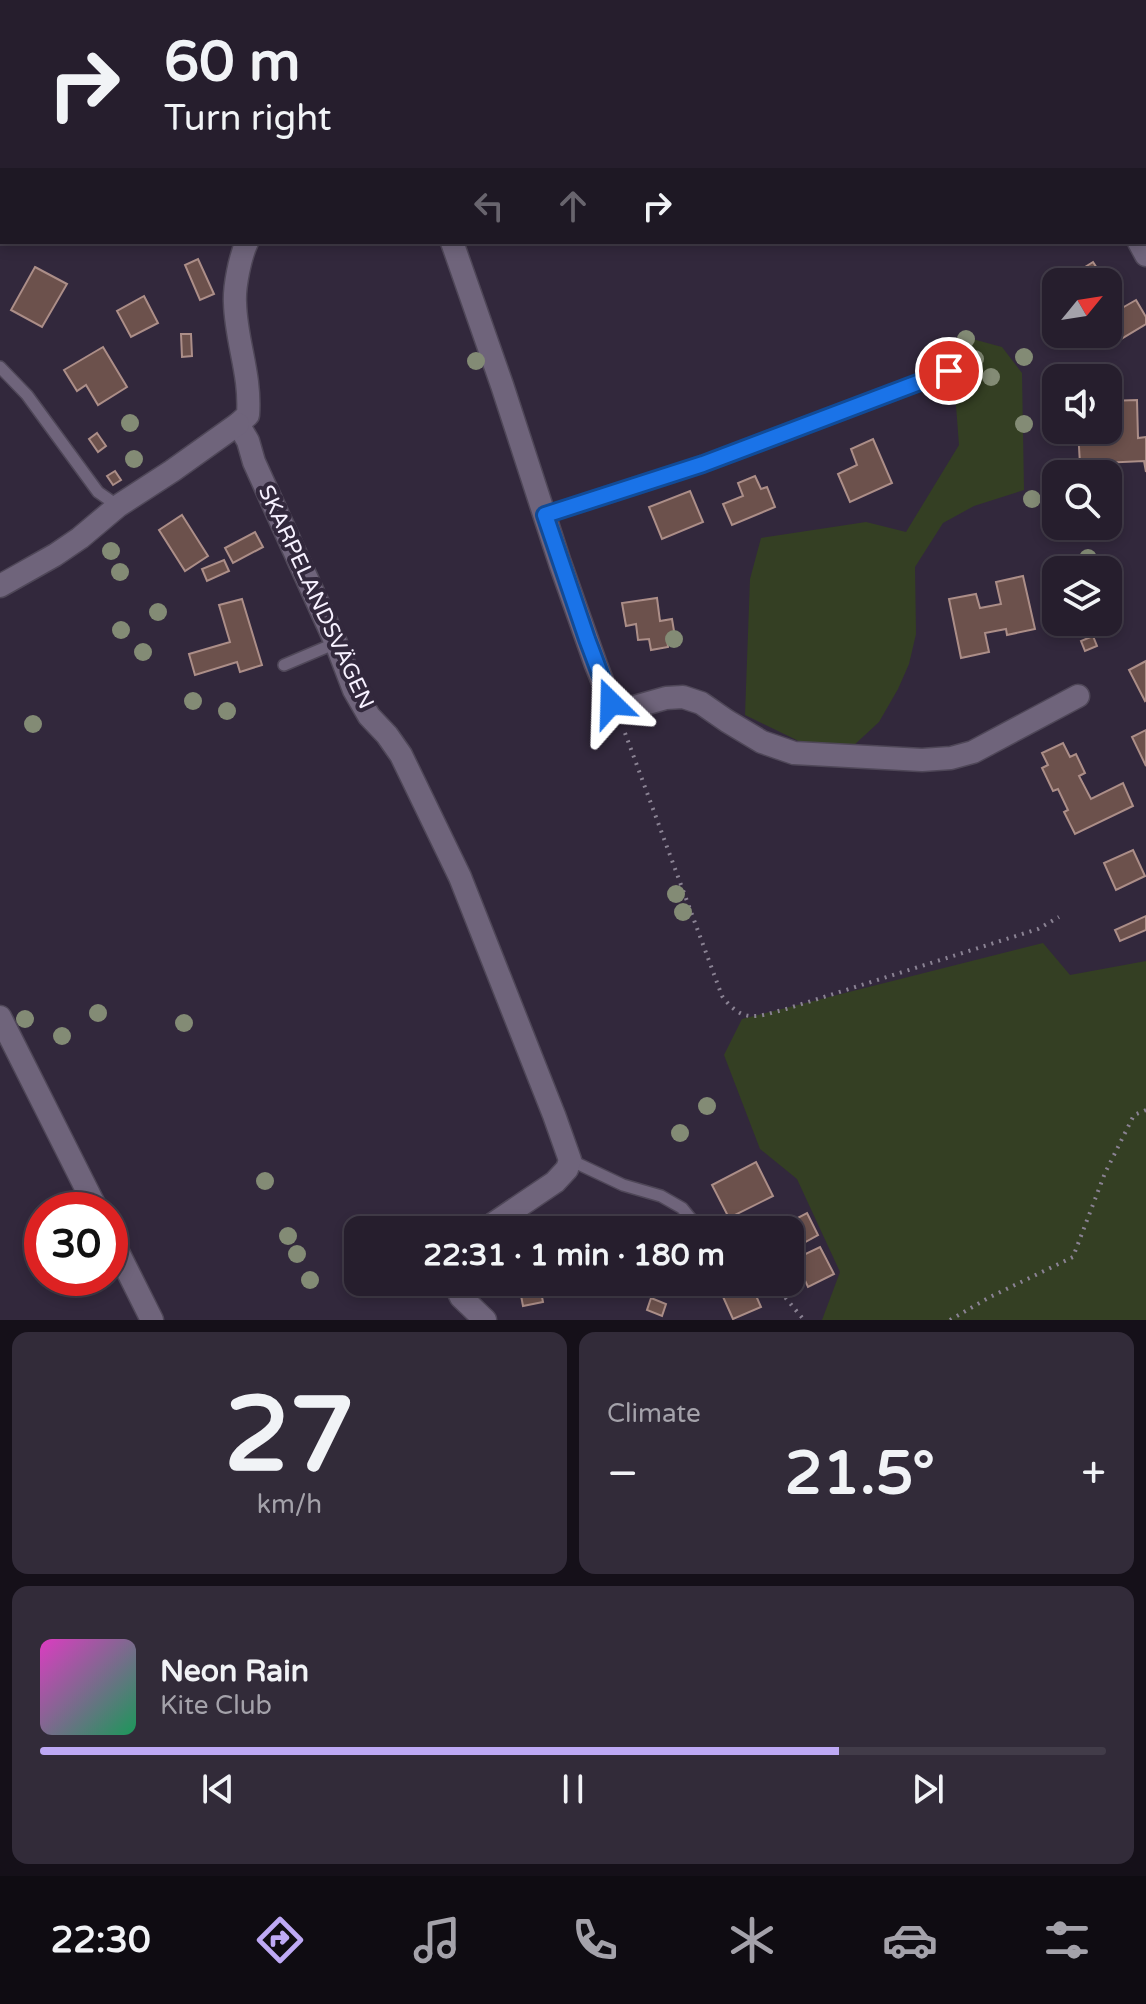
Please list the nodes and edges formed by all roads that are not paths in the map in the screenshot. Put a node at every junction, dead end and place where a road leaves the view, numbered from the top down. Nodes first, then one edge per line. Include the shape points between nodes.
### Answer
1 (246, 244) edge
2 (453, 244) edge
3 (0, 367) edge
4 (949, 371) dead end
5 (238, 424) junction
6 (118, 506) junction
7 (545, 515) junction
8 (0, 586) edge
9 (336, 643) junction
10 (284, 665) dead end
11 (1078, 696) dead end
12 (0, 1017) edge
13 (570, 1160) junction
14 (88, 1192) edge
15 (505, 1216) edge
16 (689, 1216) edge
17 (128, 1272) edge
18 (461, 1296) edge
19 (152, 1320) edge
20 (485, 1320) edge

1 - 5 street via 235,301 249,396 248,415
2 - 7 street
3 - 6 lane via 98,492
4 - 7 lane via 703,464
5 - 6 street
5 - 9 street, SKARPELANDSVÄGEN
6 - 8 street via 55,555
7 - 11 street via 596,665 611,703 620,711 683,697 762,742 794,753 922,760 973,752
9 - 10 lane
9 - 13 street, SKARPELANDSVÄGEN via 354,690 401,755 460,877
12 - 14 street
13 - 15 street via 555,1182
13 - 16 lane via 661,1196
17 - 19 street
18 - 20 street

